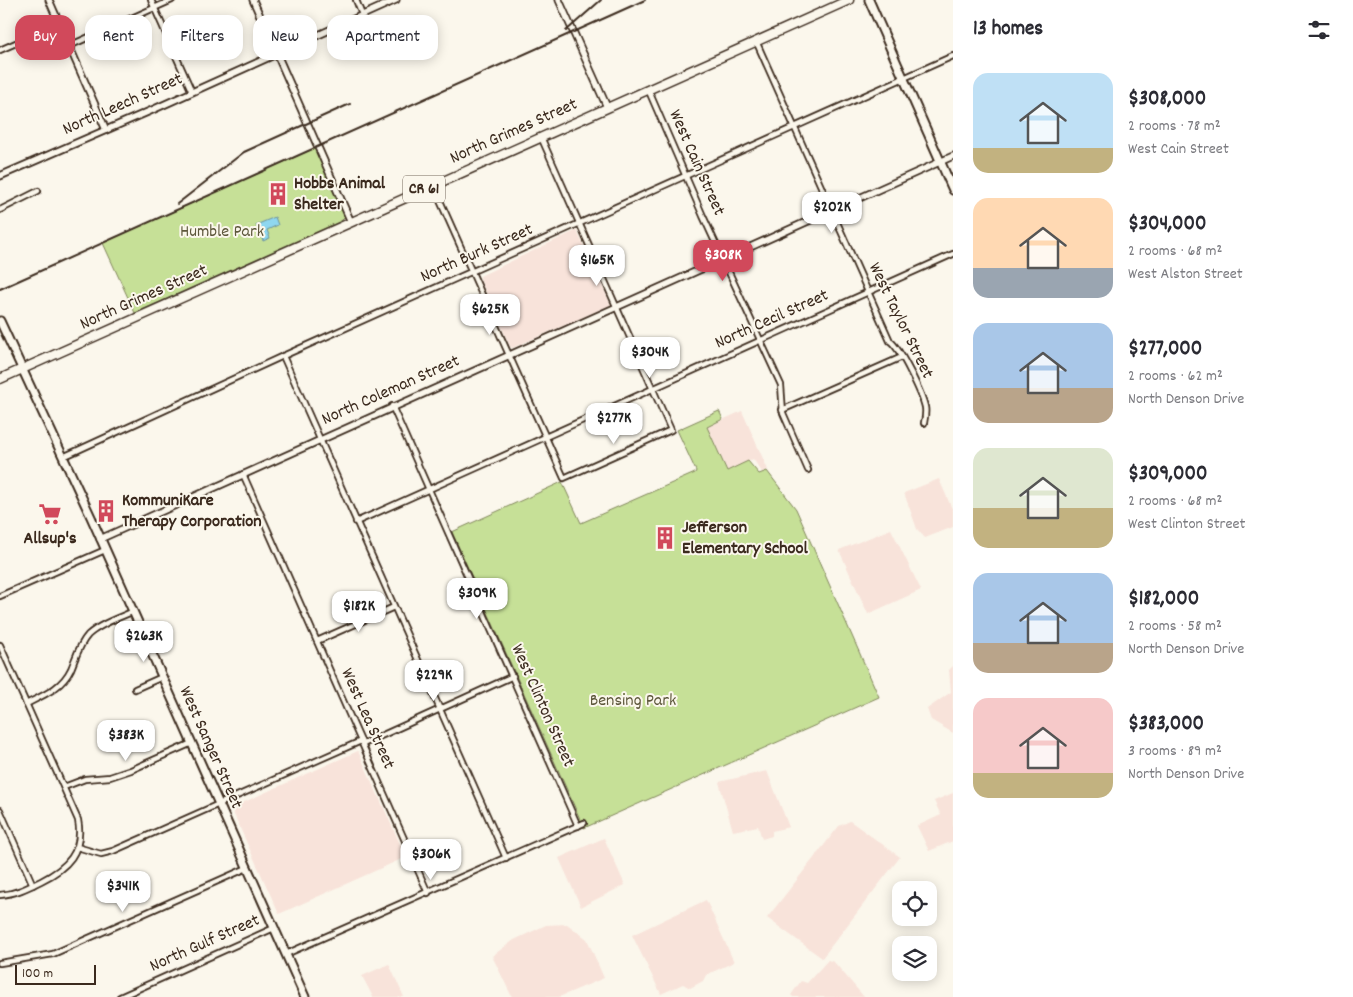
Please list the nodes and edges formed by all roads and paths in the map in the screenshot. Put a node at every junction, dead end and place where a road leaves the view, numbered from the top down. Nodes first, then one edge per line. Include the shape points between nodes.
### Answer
1 (49, 0) edge
2 (151, 0) edge
3 (172, 0) edge
4 (254, 0) edge
5 (356, 0) edge
6 (396, 0) edge
7 (559, 0) edge
8 (849, 0) edge
9 (869, 0) edge
10 (154, 8) junction
11 (55, 15) edge
12 (261, 15) edge
13 (362, 15) joint
14 (756, 41) junction
15 (15, 43) edge
16 (75, 43) edge
17 (0, 50) edge
18 (953, 56) edge
19 (75, 60) edge
20 (262, 60) edge
21 (280, 60) edge
22 (904, 78) junction
23 (648, 89) junction
24 (192, 92) junction
25 (607, 107) junction
26 (795, 127) junction
27 (106, 130) junction
28 (541, 137) junction
29 (953, 156) edge
30 (941, 161) junction
31 (0, 176) edge
32 (686, 176) junction
33 (432, 185) junction
34 (953, 190) edge
35 (38, 191) dead end
36 (0, 210) edge
37 (832, 210) junction
38 (351, 222) junction
39 (579, 223) junction
40 (953, 254) edge
41 (723, 259) junction
42 (472, 272) junction
43 (869, 292) junction
44 (617, 306) junction
45 (0, 321) edge
46 (760, 341) junction
47 (509, 354) junction
48 (283, 356) junction
49 (902, 357) junction
50 (23, 368) junction
51 (0, 379) edge
52 (653, 388) junction
53 (392, 406) junction
54 (782, 410) junction
55 (924, 423) dead end
56 (546, 436) junction
57 (320, 439) junction
58 (63, 457) junction
59 (808, 470) dead end
60 (243, 474) junction
61 (429, 489) junction
62 (356, 522) junction
63 (100, 539) junction
64 (105, 550) junction
65 (0, 596) edge
66 (394, 607) junction
67 (132, 612) junction
68 (317, 641) junction
69 (0, 645) edge
70 (513, 676) junction
71 (162, 677) junction
72 (135, 689) dead end
73 (26, 704) junction
74 (439, 710) junction
75 (192, 743) junction
76 (362, 743) junction
77 (64, 787) junction
78 (219, 805) junction
79 (0, 810) edge
80 (77, 847) junction
81 (506, 858) junction
82 (247, 868) junction
83 (33, 885) junction
84 (428, 893) junction
85 (0, 895) edge
86 (274, 928) junction
87 (286, 954) junction
88 (0, 962) edge
89 (120, 997) edge
90 (305, 997) edge

1 - 11 street
2 - 10 street
3 - 10 street
4 - 12 street
5 - 13 street
6 - 13 street, North Leech Street
7 - 25 street
8 - 14 main road, North Grimes Street / CR 61
9 - 22 main road
10 - 16 street
10 - 24 street
14 - 23 main road, North Grimes Street / CR 61
14 - 26 street, West Taylor Street
15 - 17 street
18 - 22 street, North Burk Street
19 - 27 street
20 - 24 street, North Leech Street
21 - 38 street
22 - 26 street, North Burk Street
22 - 30 main road
23 - 25 main road, North Grimes Street / CR 61
23 - 32 street, West Cain Street
24 - 27 street, North Leech Street
25 - 28 main road, North Grimes Street / CR 61
26 - 32 street, North Burk Street
26 - 37 street, West Taylor Street
27 - 31 street, North Leech Street
28 - 33 main road, North Grimes Street / CR 61
28 - 39 street
29 - 30 street, North Coleman Street
30 - 34 main road
30 - 37 street, North Coleman Street
32 - 39 street, North Burk Street
32 - 41 street, West Cain Street
33 - 38 main road, North Grimes Street / CR 61
33 - 42 street
35 - 36 street
37 - 41 street, North Coleman Street
37 - 43 street, West Taylor Street
38 - 50 main road, North Grimes Street / CR 61
39 - 42 street, North Burk Street
39 - 44 street
40 - 43 street, North Cecil Street
41 - 44 street, North Coleman Street
41 - 46 street, West Cain Street
42 - 47 street
42 - 48 street, North Burk Street
43 - 46 street, North Cecil Street
43 - 49 street, West Taylor Street via 890,341
44 - 47 street, North Coleman Street
44 - 52 street
45 - 50 main road, West Sanger Street
46 - 52 street, North Cecil Street
46 - 54 street, West Cain Street via 781,385
47 - 53 street, North Coleman Street
47 - 56 street
48 - 57 street
48 - 58 street, North Burk Street
49 - 54 street
49 - 55 street, West Taylor Street via 925,408
50 - 51 main road, North Grimes Street / CR 61
50 - 58 main road, West Sanger Street
52 - 56 street, North Cecil Street
52 - 56 street via 671,430 564,478
53 - 57 street, North Coleman Street
53 - 61 street, West Clinton Street
54 - 59 street, West Cain Street
56 - 61 street, North Cecil Street
57 - 60 street, North Coleman Street
57 - 62 street
58 - 63 main road, West Sanger Street
60 - 63 street, North Coleman Street
60 - 68 street, West Lea Street
61 - 62 street, North Cecil Street
61 - 70 street, West Clinton Street
62 - 66 street
63 - 64 main road, West Sanger Street
64 - 65 street
64 - 67 main road, West Sanger Street
66 - 68 street
66 - 74 street
67 - 71 main road, West Sanger Street
67 - 73 street via 95,629 80,646 61,684
68 - 76 street, West Lea Street
69 - 73 street
70 - 74 street
70 - 81 street, West Clinton Street via 581,825
71 - 72 street
71 - 75 main road, West Sanger Street
73 - 77 street
74 - 76 street
74 - 81 street
75 - 77 street via 131,770 110,777 85,779
75 - 78 main road, West Sanger Street
76 - 78 street
76 - 84 street, West Lea Street
77 - 80 street via 80,828
78 - 80 street via 113,851 101,854
78 - 82 main road, West Sanger Street
79 - 83 street
80 - 83 street via 62,869
81 - 84 street
82 - 86 main road, West Sanger Street
82 - 88 street via 53,954
83 - 85 street
84 - 87 street
86 - 87 main road, West Sanger Street
86 - 89 street, North Gulf Street
87 - 90 main road, West Sanger Street

